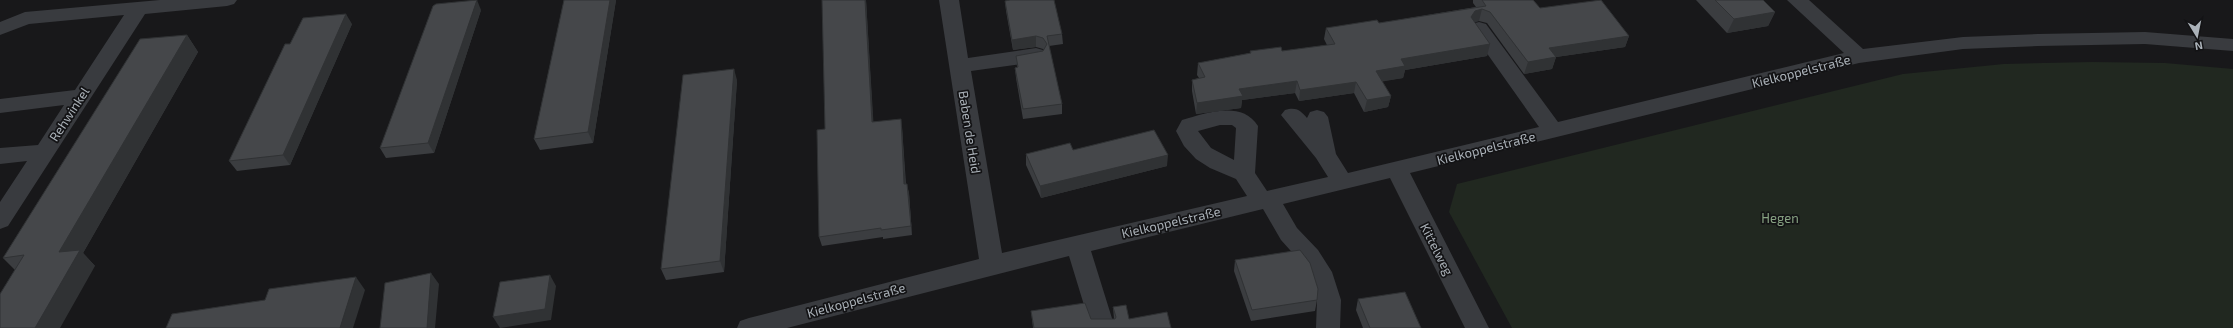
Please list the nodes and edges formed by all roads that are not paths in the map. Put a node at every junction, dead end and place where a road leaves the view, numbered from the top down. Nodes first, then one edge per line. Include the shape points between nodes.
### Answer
1 (227, 0) edge
2 (949, 0) edge
3 (1797, 0) edge
4 (139, 8) junction
5 (1478, 28) edge
6 (0, 29) edge
7 (2233, 45) edge
8 (1036, 55) edge
9 (1859, 56) junction
10 (959, 66) junction
11 (81, 96) junction
12 (0, 106) edge
13 (1292, 116) dead end
14 (1317, 117) dead end
15 (1553, 131) junction
16 (45, 152) junction
17 (1325, 155) junction
18 (0, 156) edge
19 (1397, 170) junction
20 (1244, 173) dead end
21 (1342, 182) junction
22 (1265, 200) junction
23 (1, 216) edge
24 (1078, 244) junction
25 (992, 265) junction
26 (749, 328) edge
27 (1103, 328) edge
28 (1328, 328) edge
29 (1477, 328) edge

1 - 4 street
2 - 10 street, Baben de Heid
3 - 9 street
4 - 6 street via 25,18
4 - 11 street, Rehwinkel
5 - 15 street
7 - 9 street, Kielkoppelstraße via 2145,38 2038,40 1963,43
8 - 10 street
9 - 15 street, Kielkoppelstraße
10 - 25 street, Baben de Heid
11 - 12 street
11 - 16 street, Rehwinkel
13 - 17 street
14 - 17 street
15 - 19 street, Kielkoppelstraße
16 - 18 street
16 - 23 street, Rehwinkel
17 - 21 street
19 - 21 street, Kielkoppelstraße
19 - 29 street, Kittelweg
20 - 22 street
21 - 22 street, Kielkoppelstraße
22 - 24 street, Kielkoppelstraße
22 - 28 street via 1318,268 1329,294 1331,314
24 - 25 street, Kielkoppelstraße
24 - 27 street
25 - 26 street, Kielkoppelstraße

